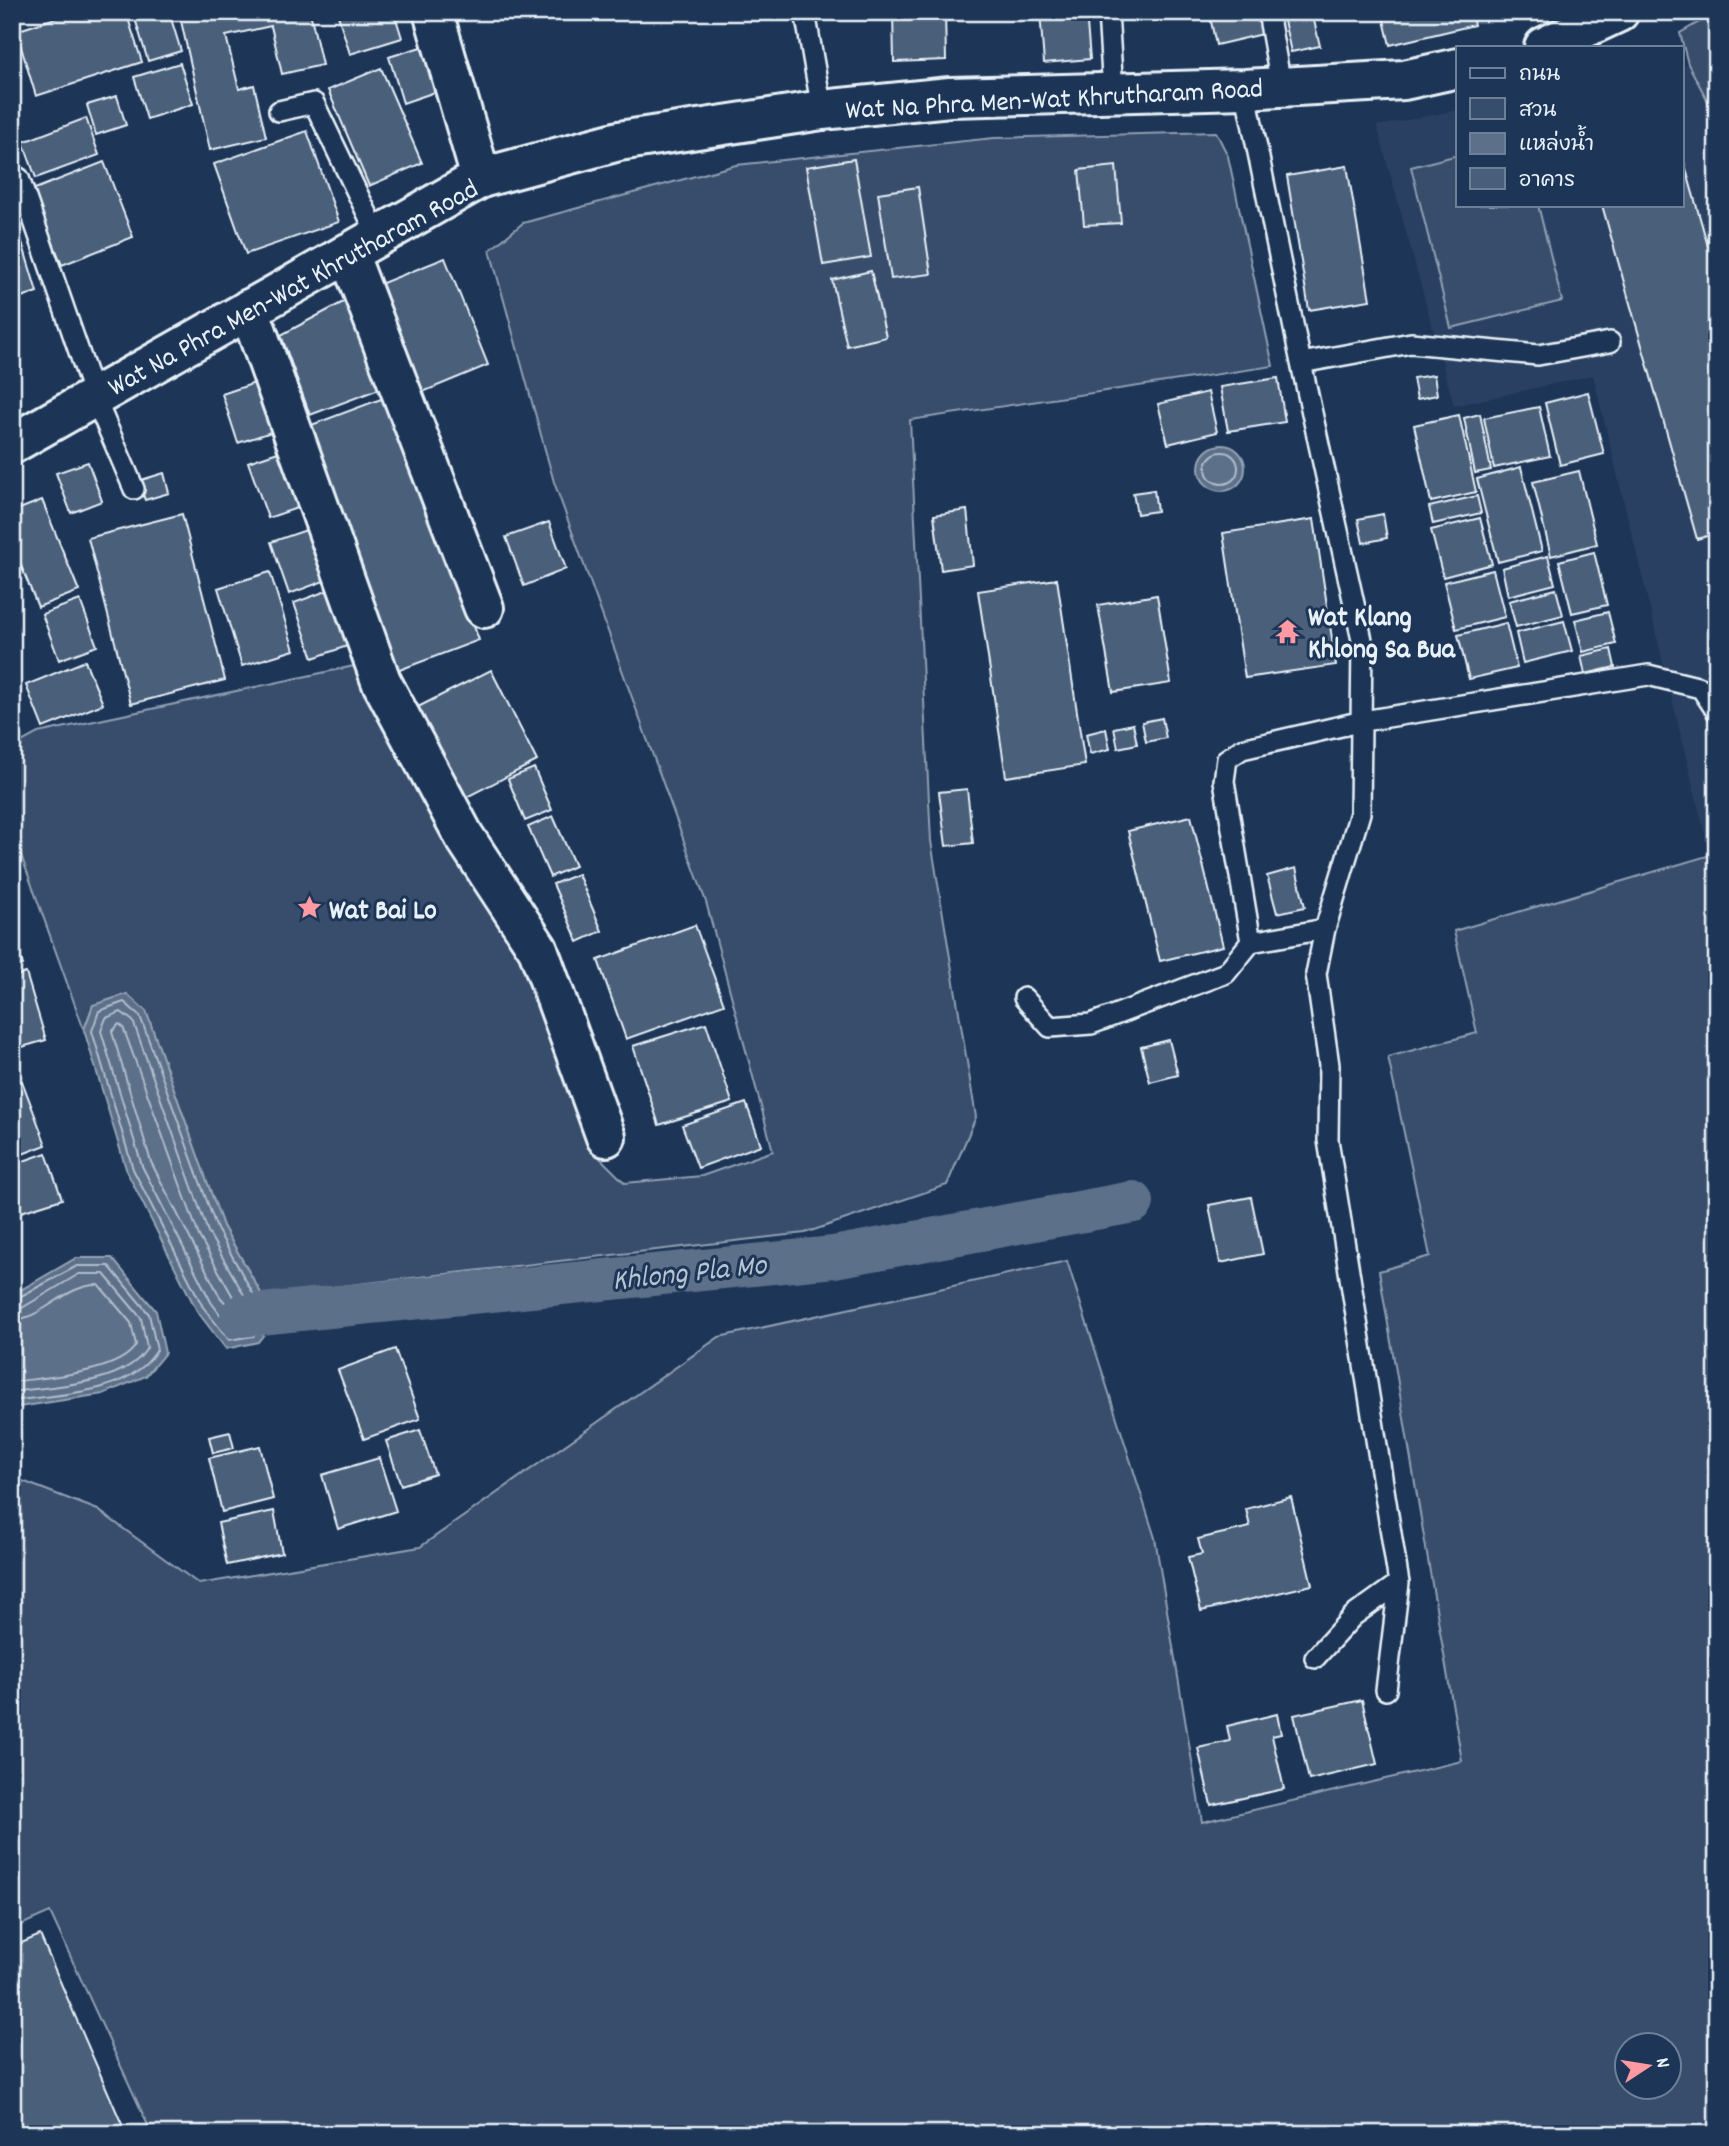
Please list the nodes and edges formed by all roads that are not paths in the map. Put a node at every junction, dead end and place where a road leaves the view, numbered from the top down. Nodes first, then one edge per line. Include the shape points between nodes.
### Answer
1 (433, 12) edge
2 (805, 12) edge
3 (1108, 12) edge
4 (1268, 12) edge
5 (1619, 12) edge
6 (1546, 46) edge
7 (1456, 68) edge
8 (1263, 87) junction
9 (1114, 92) junction
10 (822, 110) junction
11 (279, 111) dead end
12 (19, 178) dead end
13 (481, 178) junction
14 (363, 245) junction
15 (249, 309) junction
16 (1610, 342) dead end
17 (1300, 363) junction
18 (95, 398) junction
19 (12, 444) edge
20 (134, 489) dead end
21 (484, 608) dead end
22 (1717, 712) edge
23 (1363, 720) junction
24 (1325, 929) junction
25 (1251, 942) junction
26 (1024, 998) dead end
27 (607, 1137) dead end
28 (1399, 1583) junction
29 (1315, 1658) dead end
30 (1386, 1690) dead end

1 - 13 street
2 - 10 lane
3 - 9 lane
4 - 8 lane
5 - 6 street
7 - 8 street, Wat Na Phra Men-Wat Khrutharam Road via 1404,80
8 - 9 street, Wat Na Phra Men-Wat Khrutharam Road
8 - 17 lane
9 - 10 street, Wat Na Phra Men-Wat Khrutharam Road via 950,97
10 - 13 street, Wat Na Phra Men-Wat Khrutharam Road via 620,141
11 - 14 lane via 314,103
12 - 18 lane
13 - 14 street, Wat Na Phra Men-Wat Khrutharam Road
14 - 15 street, Wat Na Phra Men-Wat Khrutharam Road
14 - 21 street
15 - 18 street, Wat Na Phra Men-Wat Khrutharam Road
15 - 27 street via 381,681 464,836 538,949
16 - 17 lane via 1538,355 1411,343
17 - 23 lane via 1362,640
18 - 19 street, Wat Na Phra Men-Wat Khrutharam Road
18 - 20 lane
22 - 23 lane via 1701,688 1648,675
23 - 24 lane via 1360,813
23 - 25 lane via 1242,749 1227,759 1224,781
24 - 25 lane
24 - 28 lane via 1316,974 1329,1065 1328,1140
25 - 26 lane via 1226,973 1091,1024 1050,1027
28 - 29 lane via 1353,1616
28 - 30 lane

